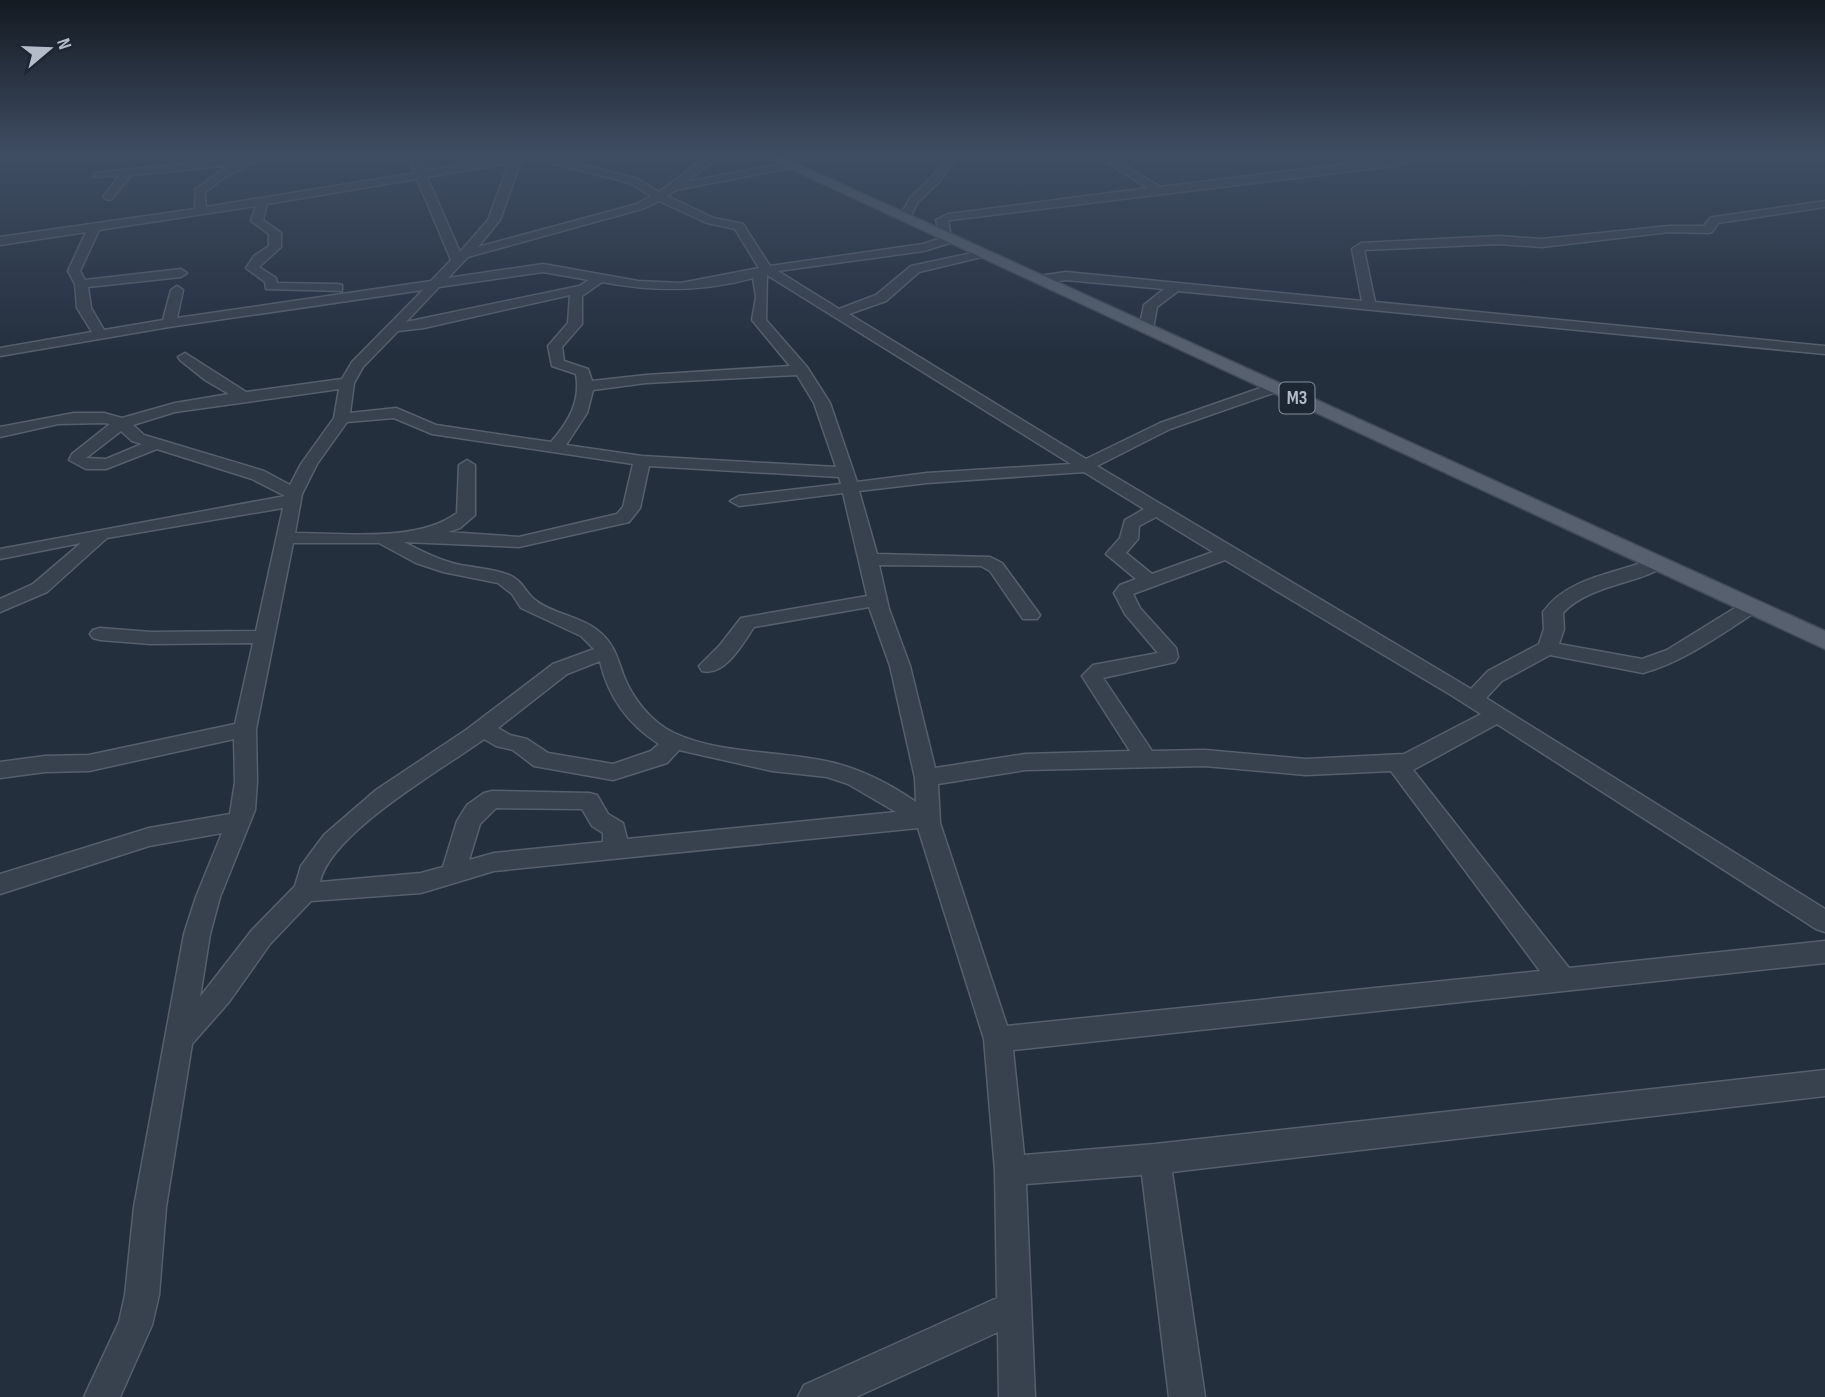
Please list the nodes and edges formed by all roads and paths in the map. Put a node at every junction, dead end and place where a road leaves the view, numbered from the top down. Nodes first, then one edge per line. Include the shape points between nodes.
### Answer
1 (137, 221) edge
2 (259, 221) edge
3 (446, 221) edge
4 (494, 221) edge
5 (588, 221) edge
6 (717, 221) edge
7 (912, 221) edge
8 (942, 221) edge
9 (1713, 221) edge
10 (94, 228) junction
11 (948, 238) junction
12 (0, 241) edge
13 (982, 253) junction
14 (464, 257) junction
15 (543, 268) junction
16 (766, 269) junction
17 (181, 273) dead end
18 (601, 278) junction
19 (1039, 280) junction
20 (438, 282) junction
21 (81, 284) junction
22 (1175, 287) junction
23 (392, 289) junction
24 (581, 289) junction
25 (177, 290) dead end
26 (1369, 306) junction
27 (837, 314) junction
28 (169, 323) junction
29 (394, 327) junction
30 (1146, 329) junction
31 (100, 335) junction
32 (1825, 350) edge
33 (0, 352) edge
34 (184, 357) dead end
35 (802, 370) junction
36 (347, 383) junction
37 (587, 386) junction
38 (1274, 388) junction
39 (242, 397) junction
40 (342, 418) junction
41 (120, 423) junction
42 (0, 432) edge
43 (155, 444) junction
44 (555, 448) junction
45 (642, 461) junction
46 (467, 465) dead end
47 (1084, 465) junction
48 (848, 480) junction
49 (293, 498) junction
50 (739, 501) dead end
51 (1157, 509) junction
52 (102, 535) junction
53 (419, 536) junction
54 (286, 538) junction
55 (382, 538) junction
56 (1227, 553) junction
57 (0, 554) edge
58 (869, 559) junction
59 (1656, 564) junction
60 (1150, 581) junction
61 (877, 600) junction
62 (0, 606) edge
63 (1751, 607) junction
64 (1030, 615) dead end
65 (100, 634) dead end
66 (266, 637) junction
67 (1825, 641) edge
68 (1548, 648) junction
69 (606, 652) junction
70 (709, 666) dead end
71 (1472, 700) junction
72 (1495, 716) junction
73 (246, 729) junction
74 (482, 729) junction
75 (676, 741) junction
76 (1145, 757) junction
77 (1408, 762) junction
78 (0, 770) edge
79 (926, 778) junction
80 (924, 820) junction
81 (239, 821) junction
82 (615, 850) junction
83 (454, 874) junction
84 (0, 884) edge
85 (306, 890) junction
86 (1825, 922) edge
87 (1825, 952) edge
88 (1563, 980) junction
89 (180, 1038) junction
90 (998, 1038) junction
91 (1825, 1083) edge
92 (1155, 1159) junction
93 (1010, 1171) junction
94 (1013, 1308) junction
95 (102, 1397) edge
96 (816, 1397) edge
97 (1017, 1397) edge
98 (1187, 1397) edge

1 - 10 street
2 - 23 street via 275,233 275,247 252,268 272,281 270,286
3 - 14 street
4 - 14 street
5 - 14 street
6 - 16 street via 739,226
7 - 11 main road, M3
8 - 11 street
9 - 26 street via 1708,230 1668,229 1542,243 1499,240 1361,247
10 - 12 street
10 - 21 street via 75,268
11 - 13 main road, M3
11 - 16 street via 924,247
13 - 19 main road, M3
13 - 27 street via 915,270 881,298
14 - 15 street
14 - 20 street
15 - 18 street
15 - 20 street
16 - 18 street via 681,287
16 - 27 street
16 - 35 street via 759,276 760,320
17 - 21 street
18 - 24 street
19 - 22 street via 1066,276
19 - 30 main road, M3
20 - 23 street
20 - 29 street
21 - 31 street via 84,308
22 - 26 street
22 - 30 street via 1151,304
23 - 28 street
24 - 29 street
24 - 37 street via 573,301 575,324 555,346 557,363 583,372
25 - 28 street
26 - 32 street
27 - 47 street
28 - 31 street
29 - 36 street via 357,365
30 - 38 main road, M3
31 - 33 street
34 - 39 street
35 - 37 street
35 - 48 street via 822,403
36 - 39 street
36 - 40 street
37 - 44 street via 584,404
38 - 47 street via 1164,426
38 - 59 main road, M3
39 - 41 street via 144,414
40 - 44 street via 396,413 432,429
40 - 49 street via 309,464
41 - 42 street via 103,418 58,420
41 - 43 street via 138,438
41 - 43 street via 77,460 109,463
43 - 49 street via 258,474
44 - 45 street
45 - 48 street
45 - 53 street via 631,508 623,518 519,542
46 - 53 street via 466,515 446,528
47 - 48 street via 1058,471
47 - 51 street
48 - 50 street
48 - 58 street
49 - 52 street
49 - 54 street
51 - 56 street
51 - 60 street via 1130,524 1129,540 1115,554
52 - 57 street
52 - 62 street via 40,588
53 - 55 street
54 - 55 street
54 - 66 street
55 - 69 street via 422,559 513,583 528,604 588,632
56 - 60 street
56 - 71 street
58 - 61 street
58 - 64 street via 984,561 996,568
59 - 63 main road, M3
59 - 68 street via 1600,580 1558,605
60 - 76 street via 1123,593 1167,649 1168,657 1100,670 1093,676
61 - 70 street via 748,622
61 - 79 street via 900,666
63 - 67 main road, M3
63 - 68 street via 1674,655 1643,666
65 - 66 street
66 - 73 street
68 - 71 street via 1494,676
69 - 74 street via 561,669
69 - 75 street via 625,699 642,721
71 - 72 street
72 - 77 street
72 - 86 street
73 - 78 street via 89,763
73 - 81 street via 246,782
74 - 75 street via 519,744 542,760 613,772 659,757
74 - 85 street via 384,796 332,841 310,873
75 - 80 street via 772,763 828,769 892,797
76 - 77 street via 1306,767
76 - 79 street via 1025,762
77 - 88 street via 1402,767 1406,778
79 - 80 street
80 - 82 street
80 - 90 street
81 - 84 street via 149,837
81 - 89 street via 197,934
82 - 83 street via 483,863
82 - 83 street via 615,829 600,820 589,801 492,799 478,806 459,843
83 - 85 street via 421,883
85 - 89 street via 261,937
87 - 88 street
88 - 90 street
89 - 95 street via 150,1207 140,1305
90 - 93 street
91 - 92 street
92 - 93 street
92 - 98 street
93 - 94 street
94 - 96 street
94 - 97 street

